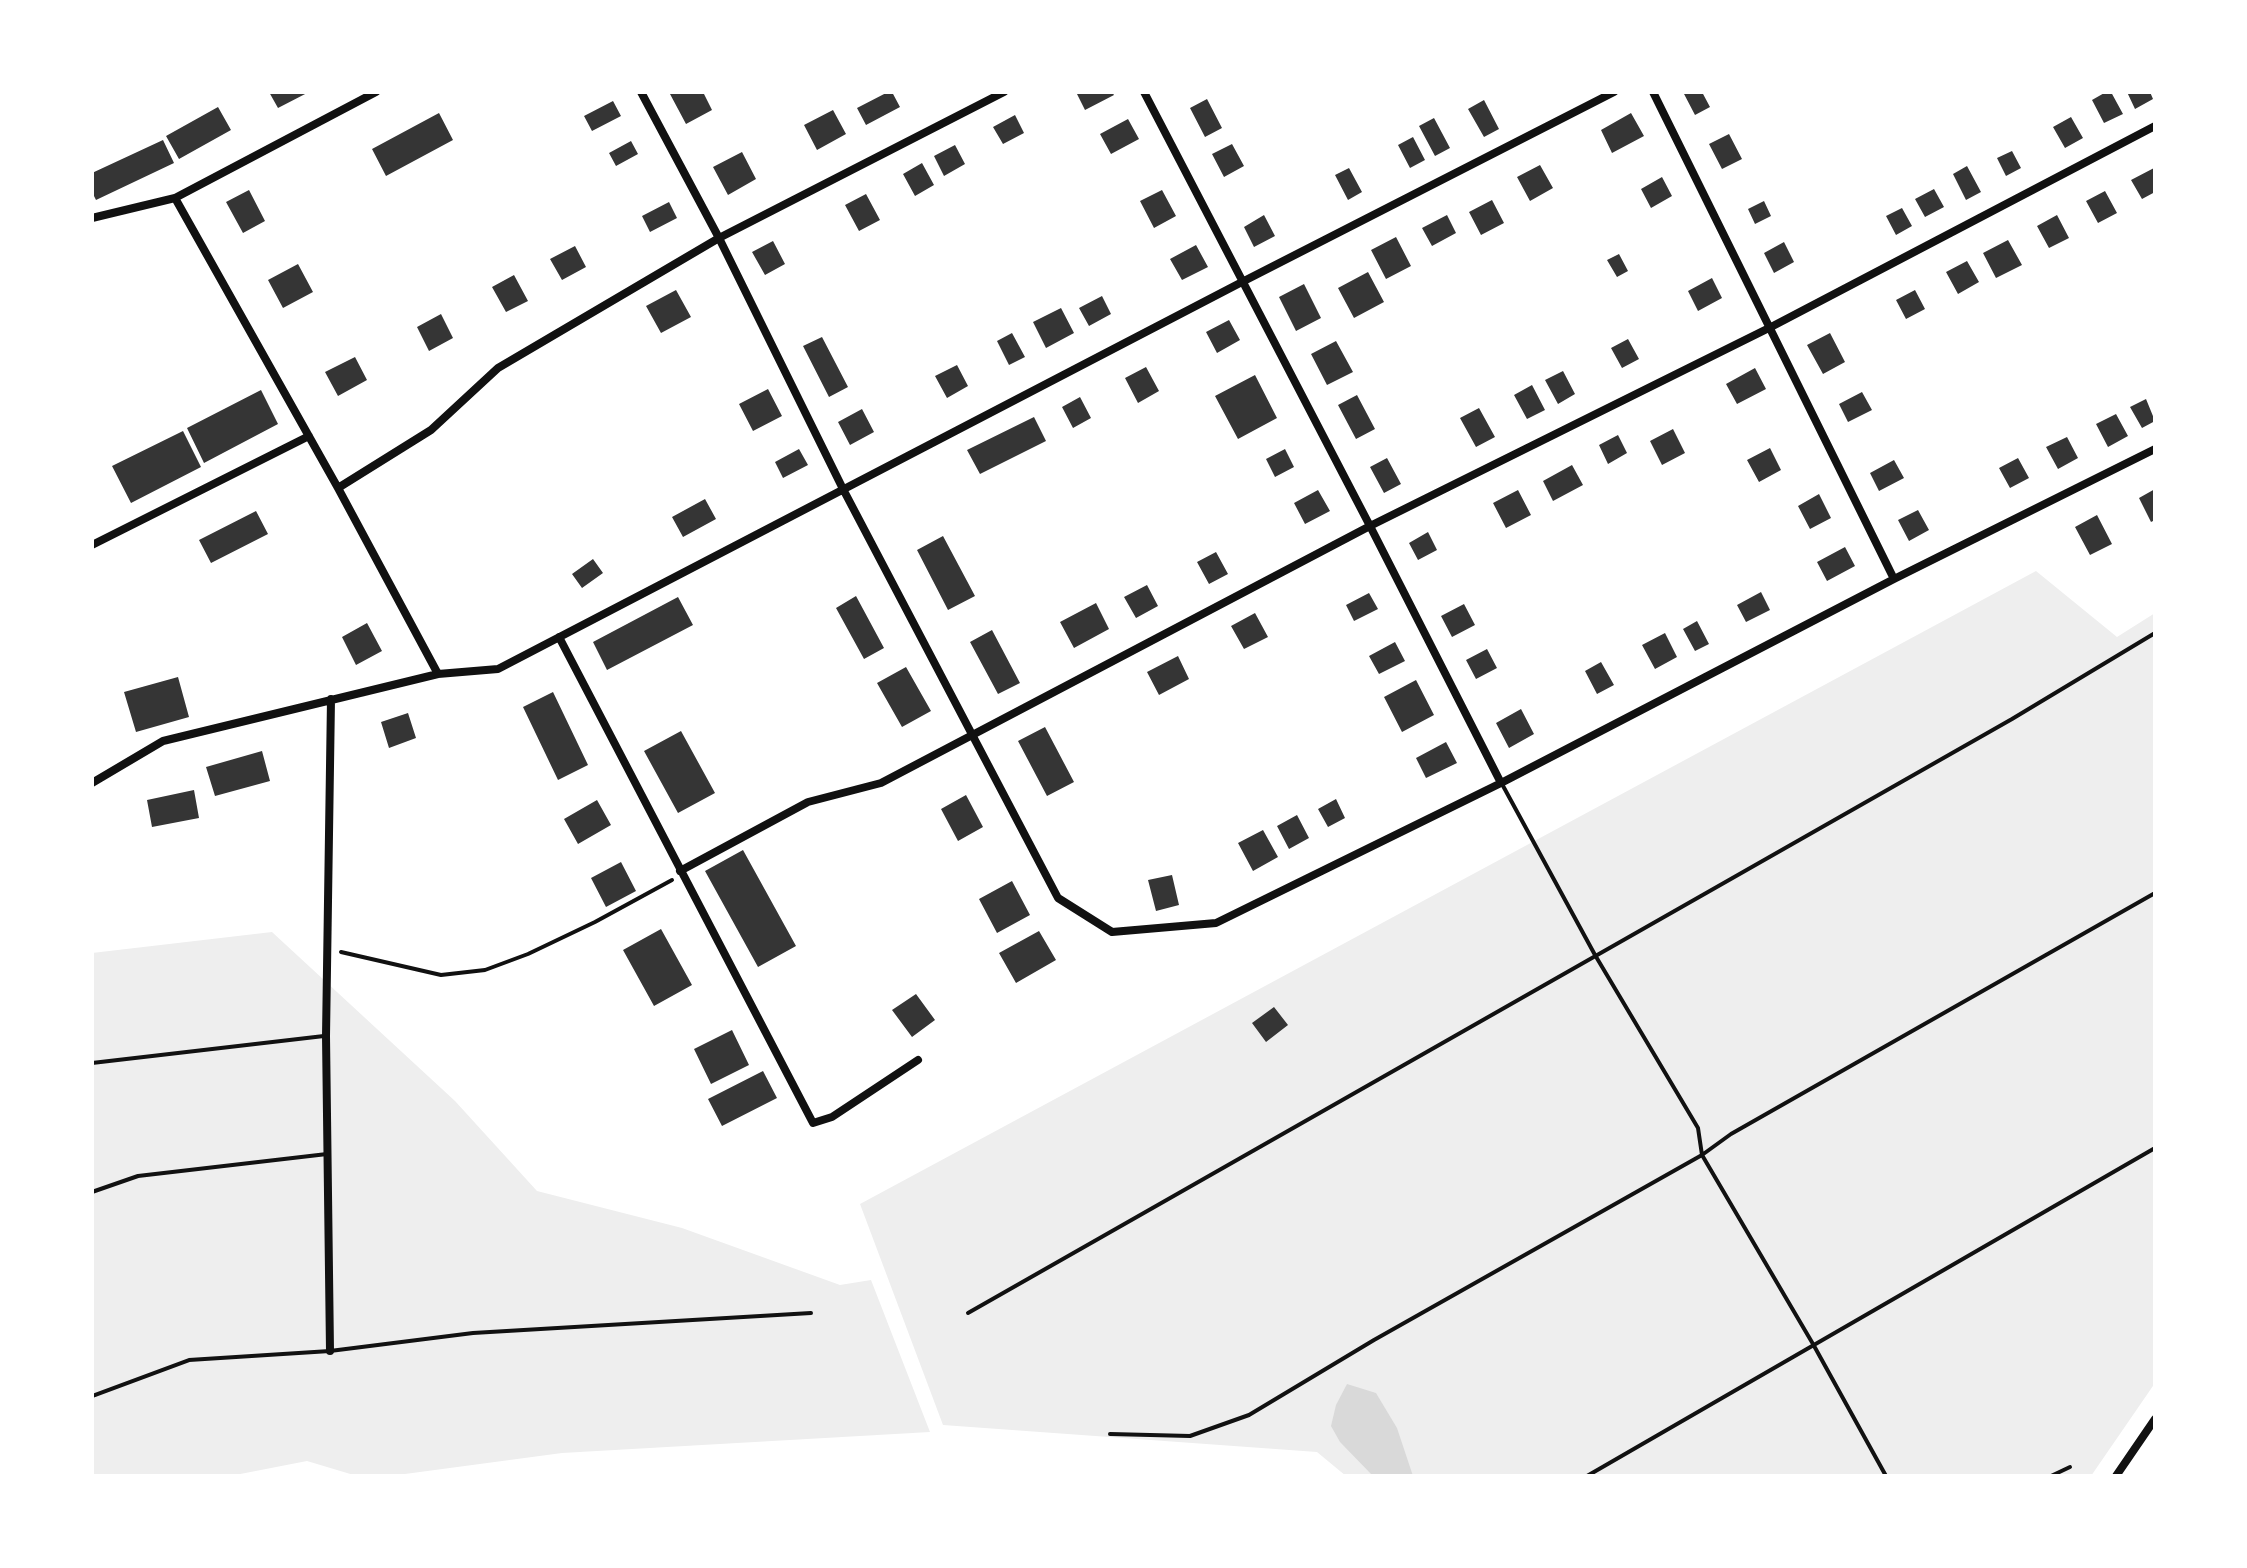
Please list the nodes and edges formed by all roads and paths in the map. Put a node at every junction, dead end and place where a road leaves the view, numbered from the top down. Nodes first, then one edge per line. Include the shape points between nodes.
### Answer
1 (376, 92) edge
2 (641, 92) edge
3 (1004, 92) edge
4 (1144, 92) edge
5 (1614, 92) edge
6 (1653, 92) edge
7 (2155, 126) edge
8 (175, 198) junction
9 (92, 218) edge
10 (719, 238) junction
11 (1242, 282) junction
12 (1771, 327) junction
13 (309, 436) junction
14 (2155, 449) edge
15 (338, 488) junction
16 (843, 489) junction
17 (1370, 526) junction
18 (92, 545) edge
19 (1894, 579) junction
20 (2155, 633) edge
21 (559, 637) junction
22 (438, 674) junction
23 (331, 699) junction
24 (974, 735) junction
25 (92, 783) edge
26 (1501, 783) junction
27 (680, 873) junction
28 (2155, 893) edge
29 (327, 949) junction
30 (1595, 955) junction
31 (326, 1036) junction
32 (918, 1060) dead end
33 (92, 1063) edge
34 (2155, 1148) edge
35 (327, 1154) junction
36 (1702, 1155) junction
37 (92, 1192) edge
38 (811, 1313) dead end
39 (968, 1313) dead end
40 (1813, 1344) junction
41 (330, 1351) junction
42 (92, 1396) edge
43 (2155, 1419) edge
44 (1110, 1434) dead end
45 (2070, 1467) dead end
46 (1587, 1476) edge
47 (1886, 1476) edge
48 (2051, 1476) edge
49 (2116, 1476) edge

1 - 8 street
2 - 10 street
3 - 10 street
4 - 11 street
5 - 11 street
6 - 12 street
7 - 12 street
8 - 9 street
8 - 13 street
10 - 15 street via 498,368 431,430
10 - 16 street
11 - 16 street
11 - 17 street
12 - 17 street
12 - 19 street
13 - 15 street
13 - 18 street
14 - 19 street
15 - 22 street
16 - 21 street
16 - 24 street
17 - 24 street
17 - 26 street
19 - 26 street
20 - 30 lane
21 - 22 street via 498,669
21 - 27 street
22 - 23 street
23 - 25 street via 163,741
23 - 29 street
24 - 26 street via 1058,898 1112,932 1216,923
24 - 27 street via 881,783 808,802
26 - 30 lane
27 - 29 path via 595,922 485,970 441,975
27 - 32 street via 813,1123 832,1117
28 - 36 lane
29 - 31 street
30 - 36 lane via 1698,1128
30 - 39 lane
31 - 33 lane
31 - 35 street
34 - 40 lane
35 - 37 lane via 138,1176
35 - 41 street
36 - 40 lane
36 - 44 lane via 1249,1415 1190,1436
38 - 41 lane via 473,1333
40 - 46 lane
40 - 47 lane
41 - 42 lane via 189,1360
43 - 49 street
45 - 48 lane

